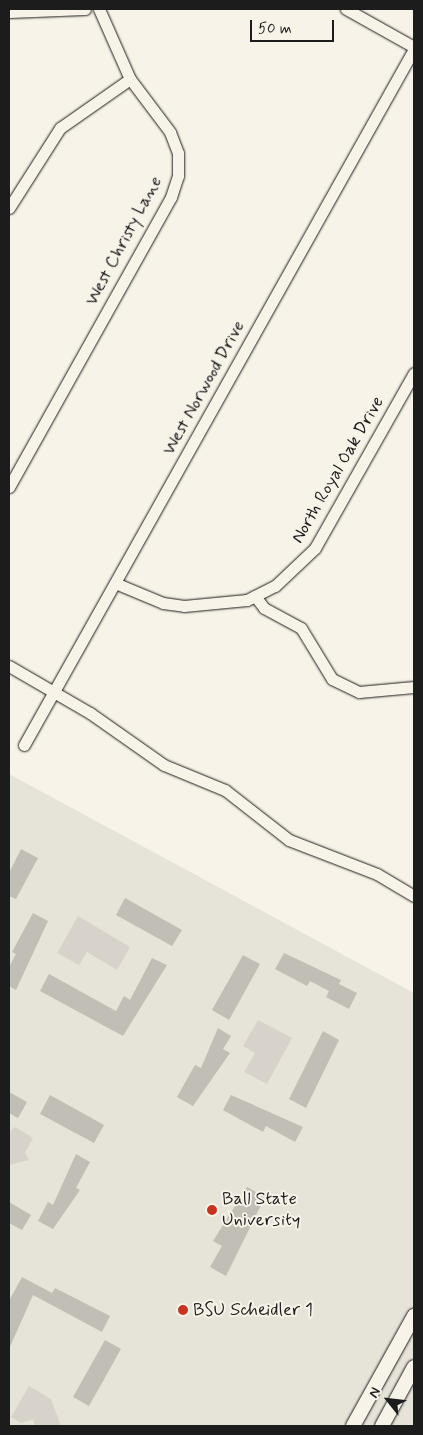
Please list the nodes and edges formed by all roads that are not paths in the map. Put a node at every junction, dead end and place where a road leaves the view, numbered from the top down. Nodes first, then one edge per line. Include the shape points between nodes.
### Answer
1 (85, 9) edge
2 (99, 9) edge
3 (346, 9) edge
4 (9, 12) edge
5 (414, 48) edge
6 (130, 78) junction
7 (9, 208) edge
8 (414, 373) edge
9 (9, 487) edge
10 (115, 583) junction
11 (255, 596) junction
12 (9, 666) edge
13 (414, 688) edge
14 (54, 692) junction
15 (24, 746) dead end
16 (414, 896) edge
17 (414, 1316) edge
18 (414, 1367) edge
19 (353, 1426) edge
20 (382, 1426) edge

1 - 4 street
2 - 6 street, West Christy Lane
3 - 5 street
5 - 10 street, West Norwood Drive
6 - 7 street via 60,128
6 - 9 street, West Christy Lane via 174,142 178,164 175,186
8 - 11 street, North Royal Oak Drive via 315,548 292,573
10 - 11 street, North Royal Oak Drive via 163,603 184,606
10 - 14 street, West Norwood Drive
11 - 13 street via 264,608 305,633 332,680 359,692
12 - 14 street
14 - 15 street, West Norwood Drive
14 - 16 street via 164,765 225,790 290,840 377,874
17 - 19 main road
18 - 20 main road

